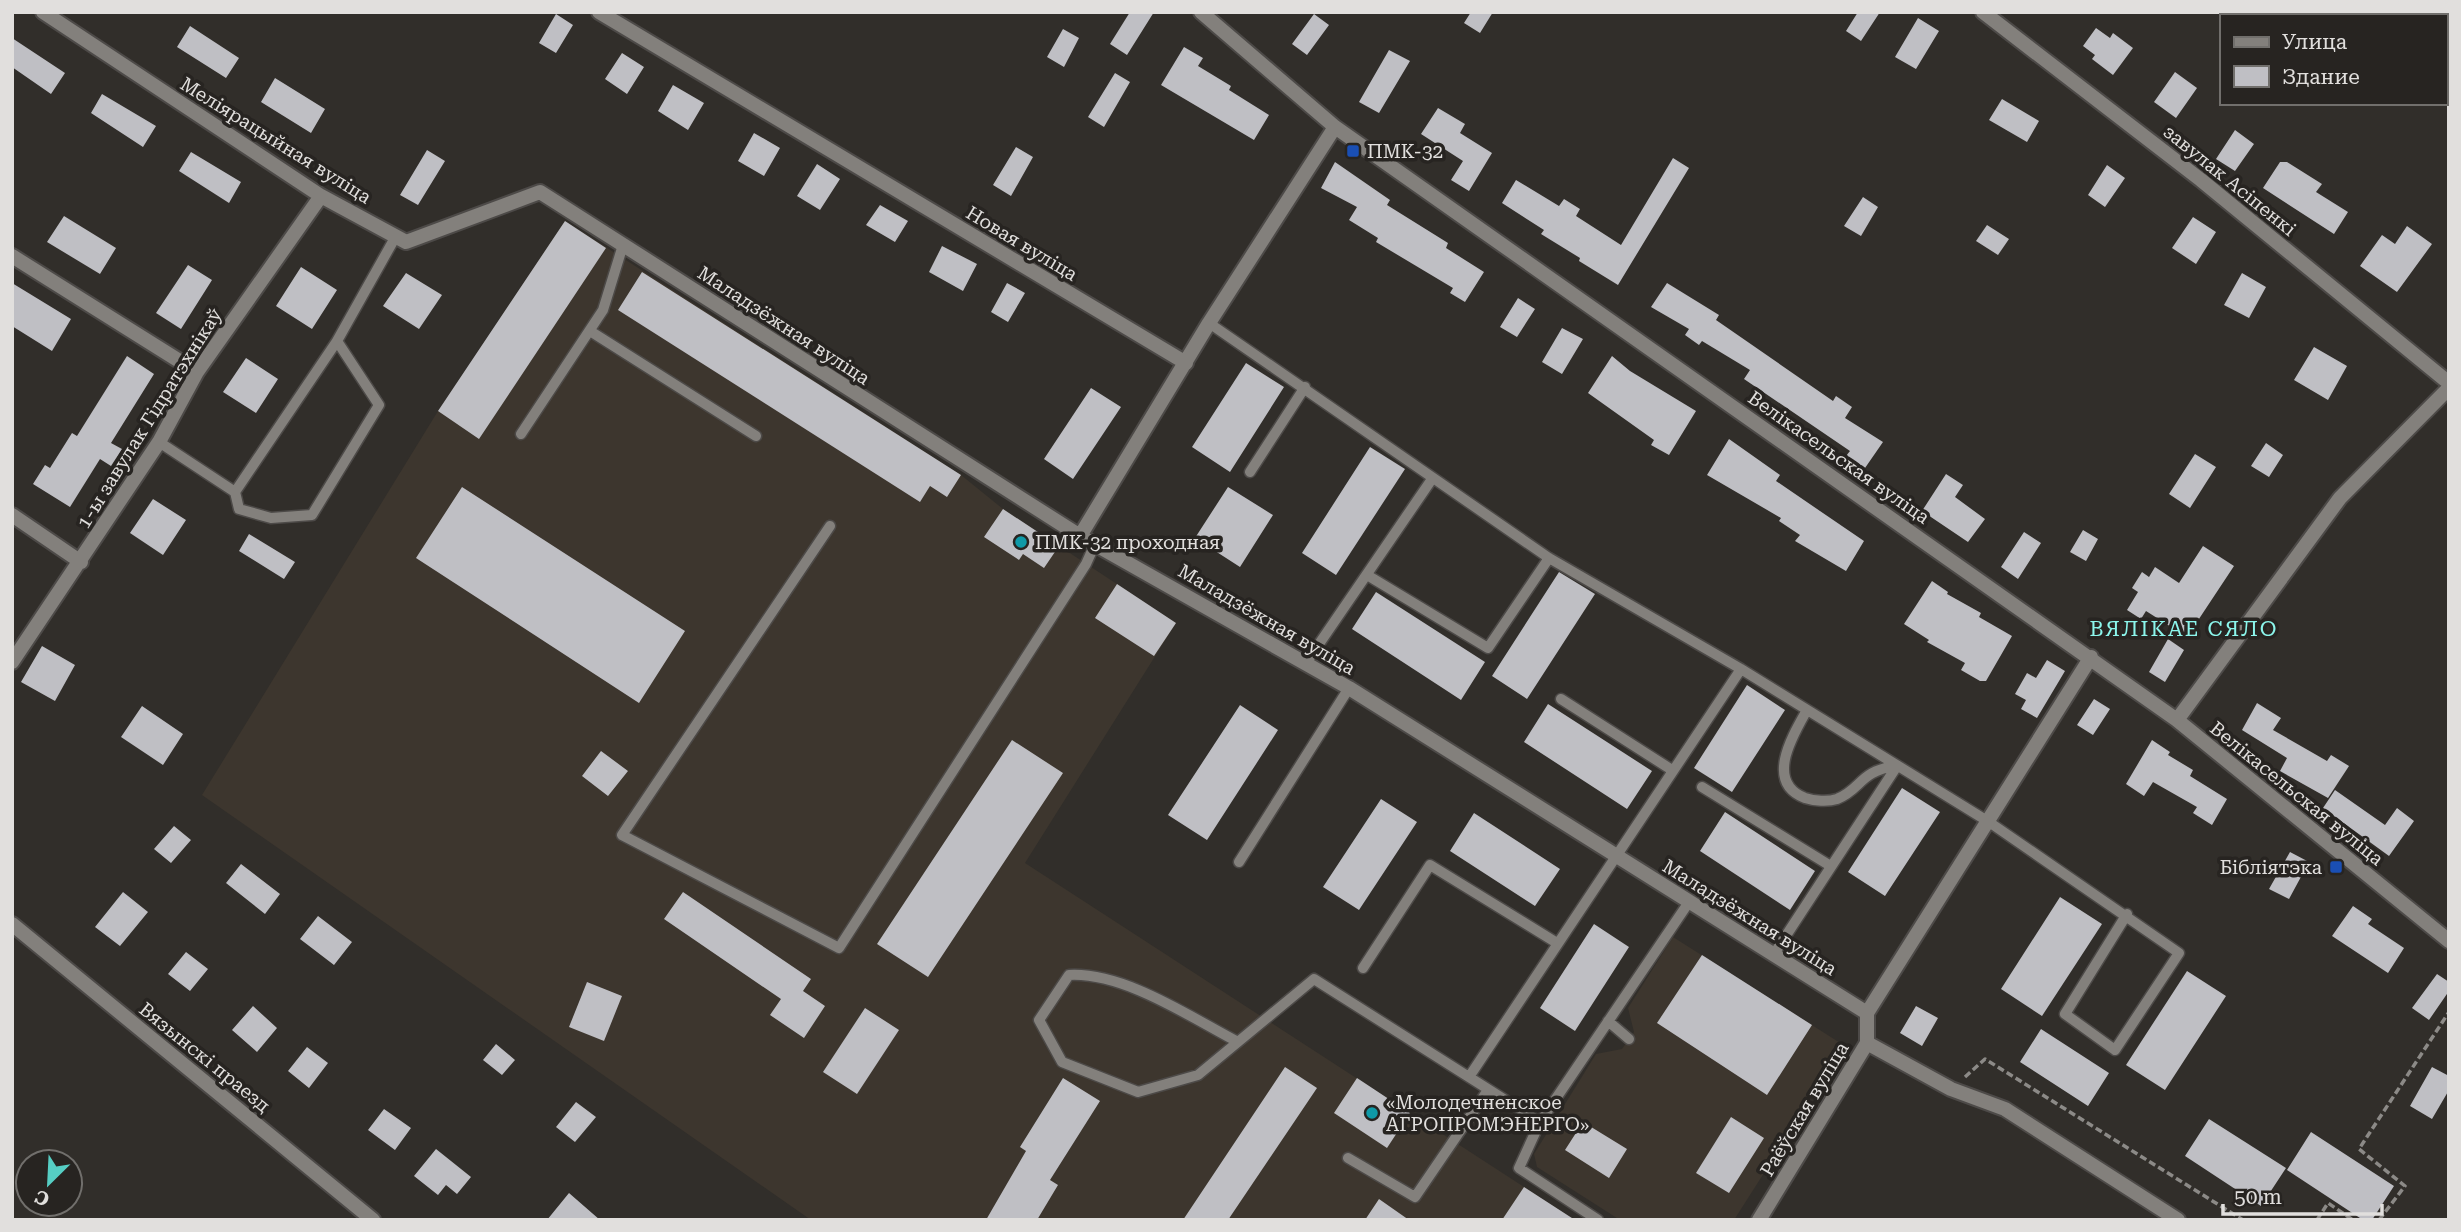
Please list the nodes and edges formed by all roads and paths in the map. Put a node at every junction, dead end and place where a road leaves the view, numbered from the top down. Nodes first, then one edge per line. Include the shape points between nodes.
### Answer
1 (43, 12) edge
2 (599, 12) edge
3 (1201, 12) edge
4 (1983, 12) edge
5 (1335, 127) junction
6 (321, 196) junction
7 (396, 236) junction
8 (624, 245) junction
9 (12, 256) edge
10 (1209, 323) junction
11 (590, 331) junction
12 (337, 341) junction
13 (1186, 363) junction
14 (197, 372) junction
15 (2449, 383) edge
16 (1305, 387) junction
17 (2449, 388) edge
18 (521, 434) dead end
19 (756, 436) dead end
20 (159, 442) junction
21 (1250, 472) dead end
22 (1432, 479) junction
23 (235, 492) junction
24 (12, 515) edge
25 (830, 526) dead end
26 (1080, 536) junction
27 (1095, 544) junction
28 (1549, 558) junction
29 (81, 562) junction
30 (1367, 575) junction
31 (2091, 657) junction
32 (12, 662) edge
33 (1306, 663) junction
34 (1741, 669) junction
35 (1349, 688) junction
36 (1562, 699) dead end
37 (1807, 710) junction
38 (2178, 720) junction
39 (1897, 766) junction
40 (1672, 770) junction
41 (1702, 787) dead end
42 (1989, 822) junction
43 (1615, 856) junction
44 (1239, 862) dead end
45 (1829, 865) junction
46 (1689, 902) junction
47 (2127, 914) junction
48 (12, 924) edge
49 (2449, 941) edge
50 (1557, 943) junction
51 (1774, 954) junction
52 (1363, 968) dead end
53 (2449, 1012) edge
54 (1867, 1013) junction
55 (1608, 1021) junction
56 (1629, 1039) dead end
57 (1238, 1042) junction
58 (1867, 1042) junction
59 (1469, 1077) junction
60 (1951, 1089) junction
61 (1488, 1090) junction
62 (1539, 1122) junction
63 (1348, 1158) dead end
64 (373, 1220) edge
65 (1598, 1220) edge
66 (1759, 1220) edge
67 (2178, 1220) edge
68 (2243, 1220) edge
69 (2317, 1220) edge
70 (2353, 1220) edge
71 (2379, 1220) edge

1 - 6 street, Меліярацыйная вуліца
2 - 13 street, Новая вуліца
3 - 5 street, Велікасельская вуліца
4 - 15 street, завулак Асіпенкі via 2201,180
5 - 10 street
5 - 31 street, Велікасельская вуліца
6 - 7 street, Меліярацыйная вуліца
6 - 14 street, 1-ы завулак Гідратэхнікаў
7 - 8 street, Маладзёжная вуліца via 406,242 540,192
7 - 12 lane
8 - 11 lane via 603,310
8 - 26 street, Маладзёжная вуліца
9 - 14 street
10 - 13 street
10 - 16 lane
11 - 18 lane
11 - 19 lane
12 - 23 lane
12 - 23 lane via 379,405 312,515 271,518 239,509
13 - 26 street
14 - 20 street, 1-ы завулак Гідратэхнікаў
16 - 21 lane
16 - 22 lane
17 - 38 street via 2340,498
20 - 23 lane
20 - 29 street, 1-ы завулак Гідратэхнікаў
22 - 28 lane
22 - 30 lane
24 - 29 street
25 - 27 lane via 622,835 839,948
26 - 27 street, Маладзёжная вуліца
27 - 33 street, Маладзёжная вуліца
28 - 30 lane via 1488,648
28 - 34 lane
29 - 32 street, 1-ы завулак Гідратэхнікаў
30 - 33 lane
31 - 38 street, Велікасельская вуліца
31 - 42 street
33 - 35 street, Маладзёжная вуліца
34 - 37 lane
34 - 40 lane
35 - 43 street, Маладзёжная вуліца
35 - 44 lane
36 - 40 lane
37 - 39 lane
37 - 39 lane via 1783,768 1796,794 1808,799 1838,799 1867,774
38 - 49 street, Велікасельская вуліца
39 - 42 lane
39 - 45 lane
40 - 43 lane
41 - 45 lane
42 - 47 lane
42 - 54 street
43 - 46 street, Маладзёжная вуліца
43 - 50 lane
45 - 51 lane
46 - 51 street, Маладзёжная вуліца
46 - 55 lane
47 - 47 lane via 2179,953 2115,1050 2065,1014
48 - 64 street, Вязынскі праезд
50 - 52 lane via 1430,865
50 - 59 lane
51 - 54 street, Маладзёжная вуліца
53 - 71 path via 2359,1149 2404,1186
54 - 58 street, Раёўская вуліца
55 - 56 lane
55 - 62 lane
57 - 57 lane via 1198,1074 1138,1093 1062,1062 1039,1020 1069,975 1090,974 1154,998
57 - 59 lane via 1314,979
58 - 60 street
58 - 66 street, Раёўская вуліца
59 - 61 lane
60 - 67 street via 2005,1109
60 - 68 path via 1985,1059
61 - 62 lane
61 - 63 lane via 1415,1197
62 - 65 lane via 1519,1168
69 - 70 path via 2328,1203

